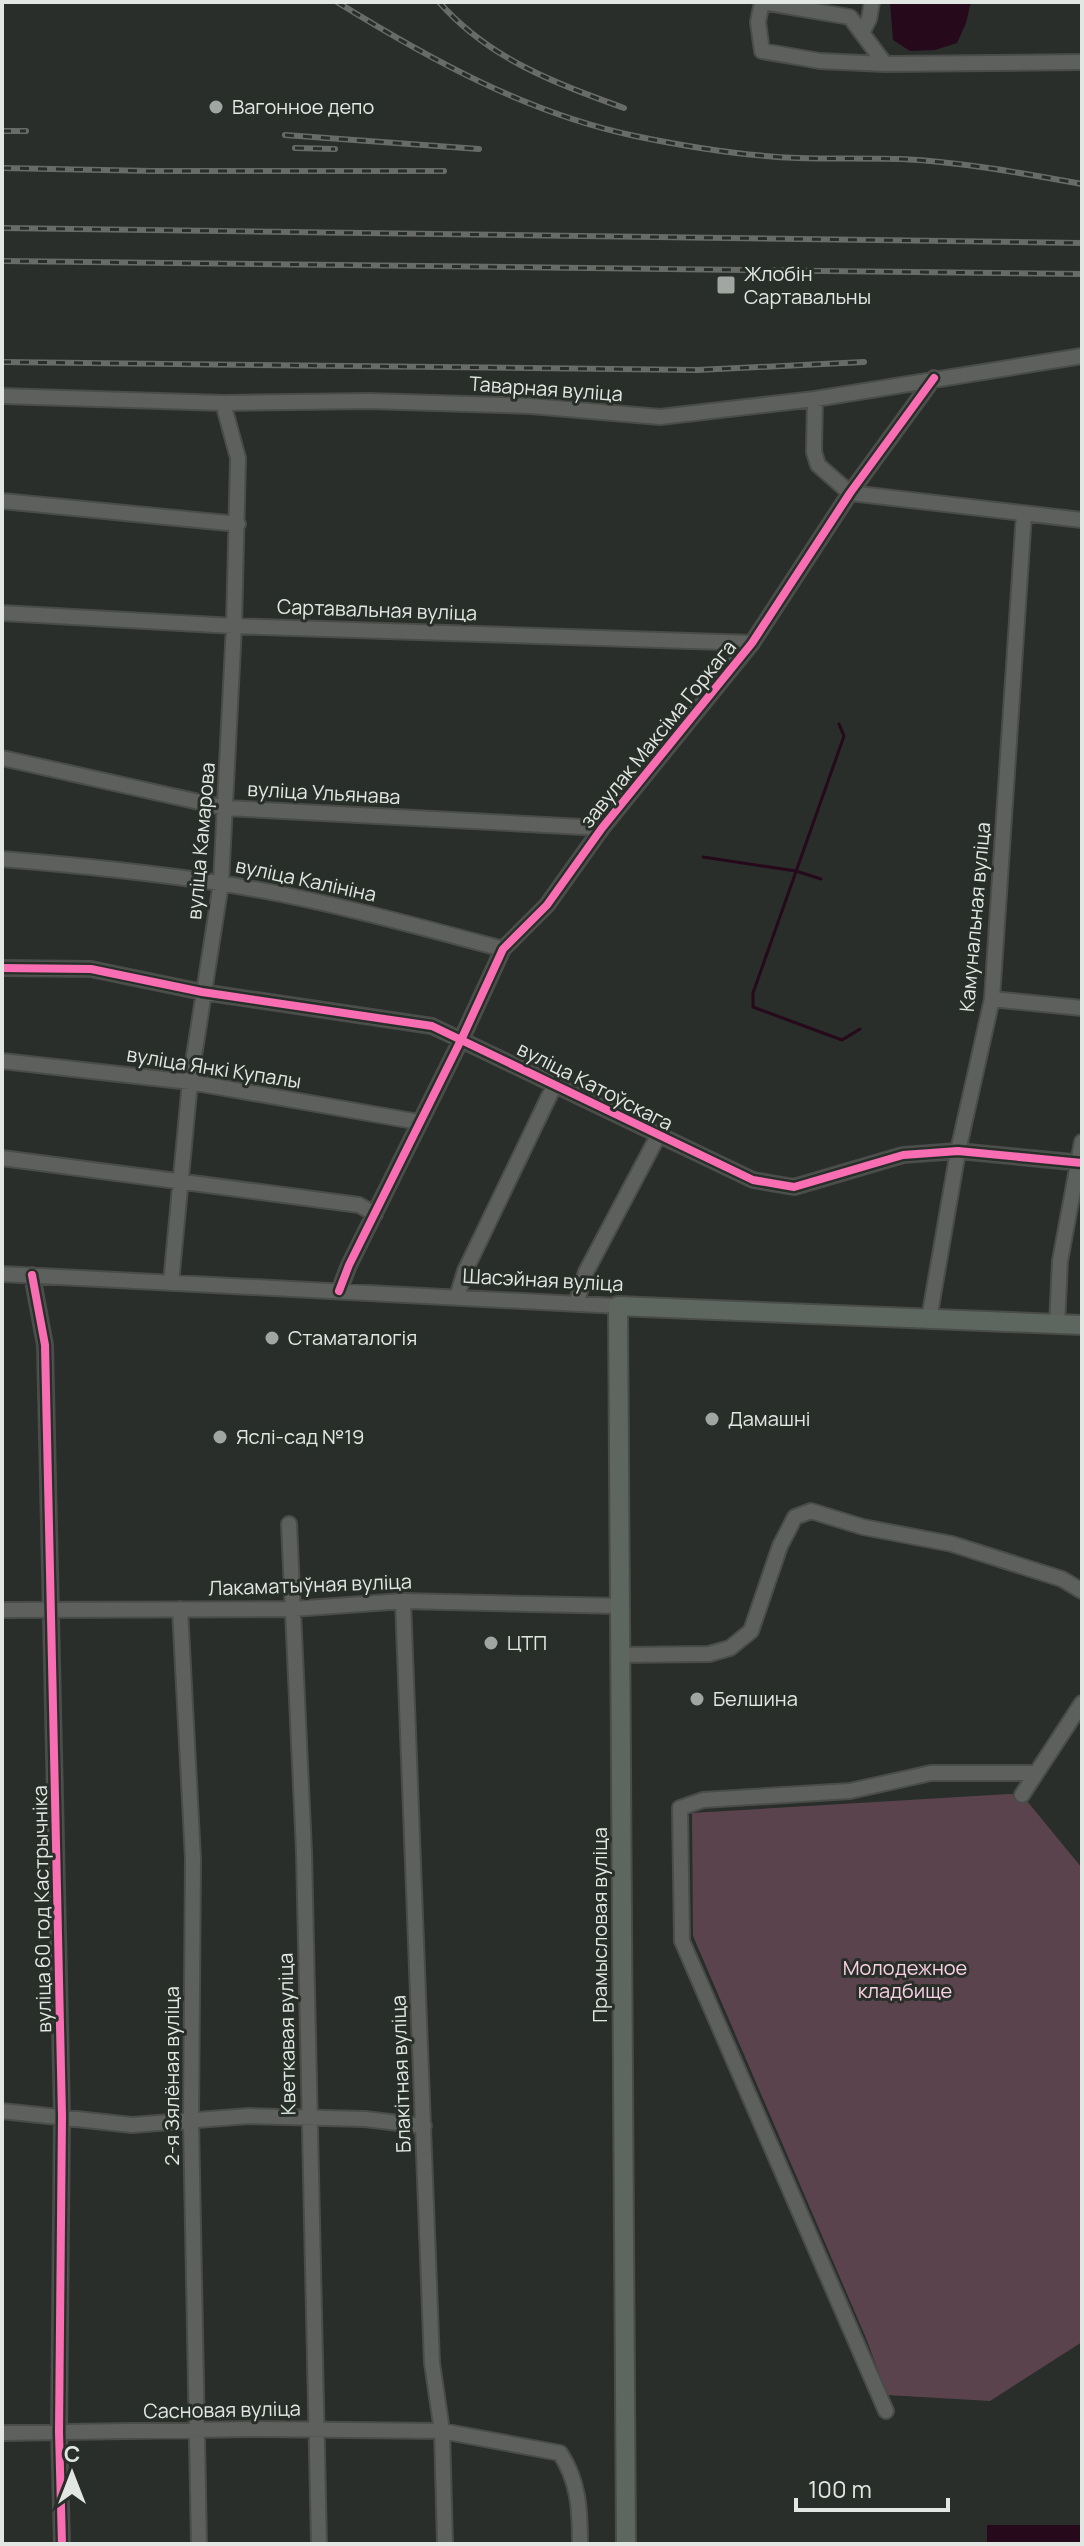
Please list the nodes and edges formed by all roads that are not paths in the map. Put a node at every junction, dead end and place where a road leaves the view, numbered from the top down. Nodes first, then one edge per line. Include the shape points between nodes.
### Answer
1 (762, 2) edge
2 (872, 2) edge
3 (862, 33) junction
4 (1082, 62) edge
5 (885, 64) junction
6 (1082, 356) edge
7 (934, 378) junction
8 (2, 396) edge
9 (815, 399) junction
10 (223, 403) junction
11 (850, 493) junction
12 (2, 501) edge
13 (1024, 514) junction
14 (1082, 520) edge
15 (238, 524) junction
16 (2, 613) edge
17 (234, 626) junction
18 (752, 643) junction
19 (2, 758) edge
20 (226, 808) junction
21 (602, 828) junction
22 (2, 859) edge
23 (221, 883) junction
24 (503, 949) junction
25 (2, 968) edge
26 (202, 992) junction
27 (992, 999) junction
28 (1082, 1008) edge
29 (462, 1038) junction
30 (2, 1061) edge
31 (190, 1082) junction
32 (555, 1084) junction
33 (419, 1122) junction
34 (658, 1136) junction
35 (1082, 1142) edge
36 (958, 1151) junction
37 (2, 1158) edge
38 (1080, 1163) edge
39 (180, 1180) junction
40 (375, 1214) junction
41 (2, 1274) edge
42 (32, 1275) junction
43 (171, 1283) junction
44 (339, 1291) junction
45 (457, 1297) junction
46 (576, 1304) junction
47 (618, 1306) junction
48 (929, 1319) junction
49 (1057, 1324) junction
50 (1082, 1325) edge
51 (289, 1524) dead end
52 (1082, 1591) edge
53 (403, 1601) junction
54 (619, 1606) junction
55 (180, 1609) junction
56 (293, 1609) junction
57 (2, 1610) edge
58 (52, 1611) junction
59 (619, 1655) junction
60 (1082, 1703) edge
61 (1036, 1773) junction
62 (1022, 1795) dead end
63 (2, 2111) edge
64 (62, 2116) junction
65 (308, 2117) junction
66 (191, 2121) junction
67 (424, 2126) junction
68 (886, 2411) dead end
69 (316, 2429) junction
70 (195, 2431) junction
71 (442, 2431) junction
72 (59, 2432) junction
73 (2, 2433) edge
74 (62, 2544) edge
75 (199, 2544) edge
76 (319, 2544) edge
77 (445, 2544) edge
78 (580, 2544) edge
79 (626, 2544) edge

1 - 3 street via 850,17
1 - 5 street via 762,51
2 - 3 street
3 - 5 street
4 - 5 street
6 - 7 street, Таварная вуліца
7 - 9 street, Таварная вуліца
7 - 11 street, завулак Максіма Горкага
8 - 10 street, Таварная вуліца
9 - 10 street, Таварная вуліца via 660,417 531,406
9 - 11 street via 818,465
10 - 15 street, вуліца Камарова via 238,458
11 - 13 street
11 - 18 street, завулак Максіма Горкага
12 - 15 street
13 - 14 street
13 - 27 street, Камунальная вуліца
15 - 17 street, вуліца Камарова
16 - 17 street, Сартавальная вуліца
17 - 18 street, Сартавальная вуліца
17 - 20 street, вуліца Камарова
18 - 21 street, завулак Максіма Горкага
19 - 20 street, вуліца Ульянава
20 - 21 street, вуліца Ульянава
20 - 23 street, вуліца Камарова
21 - 24 street, завулак Максіма Горкага via 547,905
22 - 23 street, вуліца Калініна
23 - 24 street, вуліца Калініна via 367,913
23 - 26 street, вуліца Камарова
24 - 29 street, завулак Максіма Горкага
25 - 26 street, вуліца Катоўскага via 91,969
26 - 29 street, вуліца Катоўскага via 432,1026
26 - 31 street, вуліца Камарова
27 - 28 street
27 - 36 street, Камунальная вуліца
29 - 32 street, вуліца Катоўскага
29 - 33 street, завулак Максіма Горкага
30 - 31 street, вуліца Янкі Купалы
31 - 33 street, вуліца Янкі Купалы
31 - 39 street, вуліца Камарова
32 - 34 street, вуліца Катоўскага
32 - 45 street
33 - 40 street, завулак Максіма Горкага
34 - 36 street, вуліца Катоўскага via 753,1180 794,1187 903,1155
34 - 46 street via 586,1272
35 - 38 street
36 - 38 street, вуліца Катоўскага
36 - 48 street, Камунальная вуліца
37 - 39 street
38 - 49 street via 1060,1261
39 - 40 street via 359,1205
39 - 43 street, вуліца Камарова
40 - 44 street, завулак Максіма Горкага
41 - 42 street, Шасэйная вуліца
42 - 43 street, Шасэйная вуліца
42 - 58 street, вуліца 60 год Кастрычніка via 45,1345
43 - 44 street, Шасэйная вуліца
44 - 45 street, Шасэйная вуліца
45 - 46 street, Шасэйная вуліца
46 - 47 street, Шасэйная вуліца
47 - 48 main road, Шасэйная вуліца
47 - 54 main road, Прамысловая вуліца
48 - 49 main road, Шасэйная вуліца
49 - 50 main road, Шасэйная вуліца
51 - 56 street, Кветкавая вуліца
52 - 59 street via 1062,1579 952,1544 811,1511 795,1517 751,1631 730,1648 709,1654
53 - 54 street, Лакаматыўная вуліца
53 - 56 street, Лакаматыўная вуліца
53 - 67 street, Блакітная вуліца
54 - 59 main road, Прамысловая вуліца
55 - 56 street, Лакаматыўная вуліца
55 - 58 street, Лакаматыўная вуліца
55 - 66 street, 2-я Зялёная вуліца via 193,1859
56 - 65 street, Кветкавая вуліца
57 - 58 street, Лакаматыўная вуліца
58 - 64 street, вуліца 60 год Кастрычніка
59 - 79 main road, Прамысловая вуліца
60 - 61 street
61 - 62 street
61 - 68 street via 931,1773 850,1791 703,1800 680,1808 682,1941
63 - 64 street
64 - 66 street via 132,2125
64 - 72 street, вуліца 60 год Кастрычніка
65 - 66 street
65 - 67 street
65 - 69 street, Кветкавая вуліца
66 - 70 street, 2-я Зялёная вуліца
67 - 71 street, Блакітная вуліца via 432,2363
69 - 70 street, Сасновая вуліца
69 - 71 street, Сасновая вуліца
69 - 76 street, Кветкавая вуліца
70 - 72 street, Сасновая вуліца
70 - 75 street, 2-я Зялёная вуліца
71 - 77 street, Блакітная вуліца
71 - 78 street, Сасновая вуліца via 560,2453 573,2472
72 - 73 street, Сасновая вуліца
72 - 74 street, вуліца 60 год Кастрычніка

